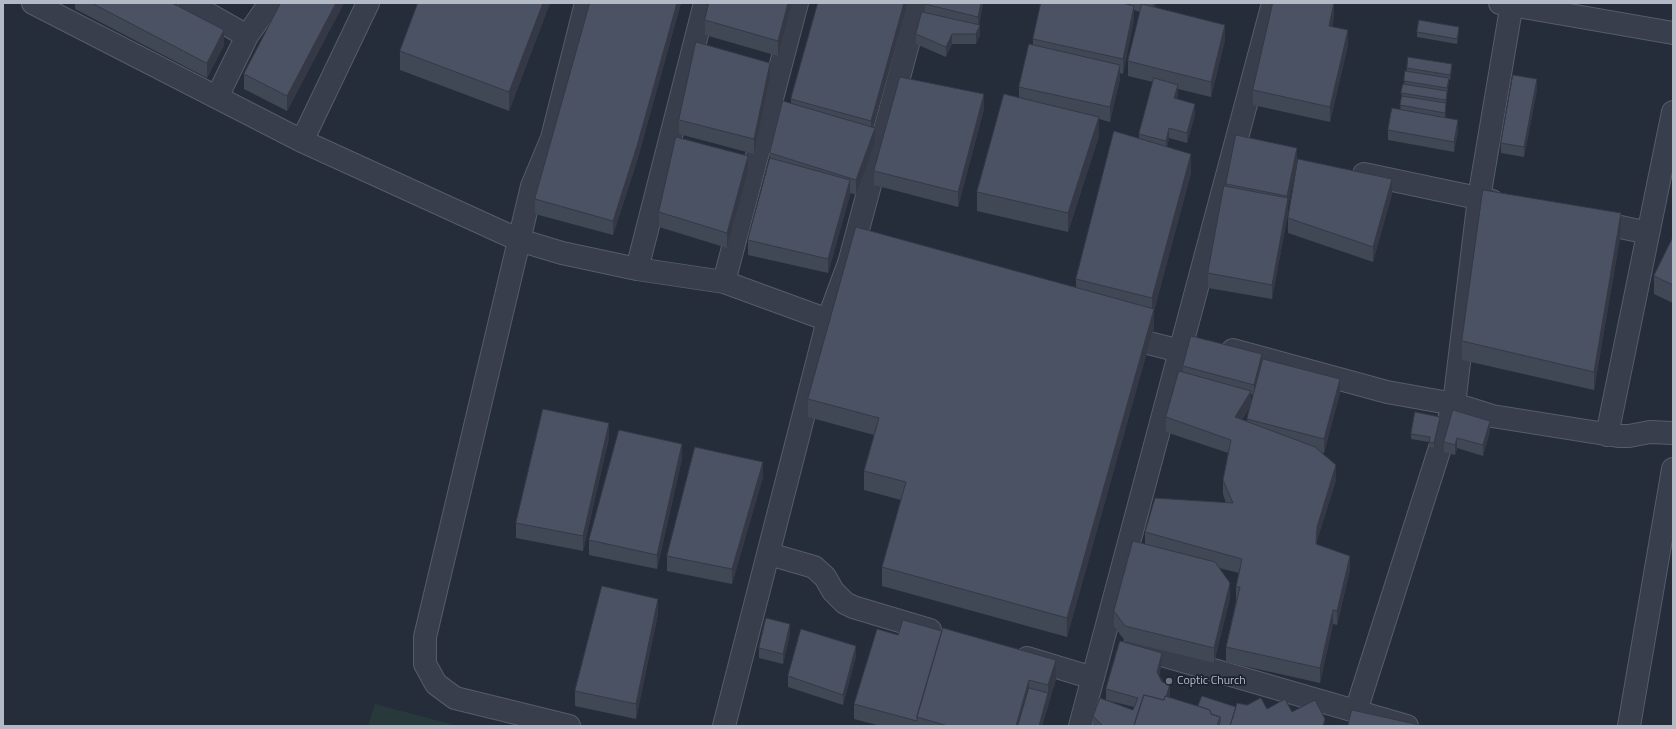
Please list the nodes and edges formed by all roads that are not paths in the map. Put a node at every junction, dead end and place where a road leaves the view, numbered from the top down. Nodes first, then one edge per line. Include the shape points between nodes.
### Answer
1 (33, 3) edge
2 (189, 3) edge
3 (270, 3) edge
4 (368, 3) edge
5 (586, 3) edge
6 (705, 3) edge
7 (797, 3) edge
8 (919, 3) edge
9 (1273, 3) edge
10 (1508, 4) edge
11 (1673, 33) edge
12 (248, 36) junction
13 (217, 97) junction
14 (1673, 112) edge
15 (302, 141) junction
16 (1234, 147) junction
17 (1257, 152) edge
18 (1341, 170) edge
19 (1479, 198) junction
20 (1509, 204) edge
21 (1571, 217) edge
22 (1648, 233) junction
23 (519, 240) junction
24 (637, 269) junction
25 (724, 282) junction
26 (828, 320) junction
27 (1103, 331) edge
28 (1182, 344) junction
29 (1454, 404) junction
30 (1673, 433) edge
31 (1607, 435) junction
32 (1673, 469) edge
33 (769, 554) junction
34 (951, 636) edge
35 (1104, 638) junction
36 (1011, 653) edge
37 (1093, 678) junction
38 (1356, 711) junction
39 (569, 726) edge
40 (724, 726) edge
41 (1080, 726) edge
42 (1407, 726) edge
43 (1629, 726) edge

1 - 13 street
2 - 12 street
3 - 12 street
4 - 15 street
5 - 23 street via 552,138 532,186
6 - 24 street
7 - 25 street
8 - 26 street via 857,265
9 - 16 street
10 - 11 street
10 - 19 street
12 - 13 street
13 - 15 street
14 - 22 street
15 - 23 street
16 - 17 street
16 - 28 street
18 - 19 street
19 - 20 street
19 - 29 street
21 - 22 street
22 - 31 street
23 - 24 street via 562,253
23 - 39 street via 425,637 425,664 436,684 455,698
24 - 25 street
25 - 26 street
26 - 33 street
27 - 28 street
28 - 29 street via 1210,343 1387,392
28 - 35 street
29 - 31 street via 1492,416
29 - 38 street
30 - 31 street
32 - 43 street
33 - 34 street via 814,567 833,591 853,607
33 - 40 street
35 - 37 street
35 - 38 street
36 - 37 street
37 - 41 street
38 - 42 street

